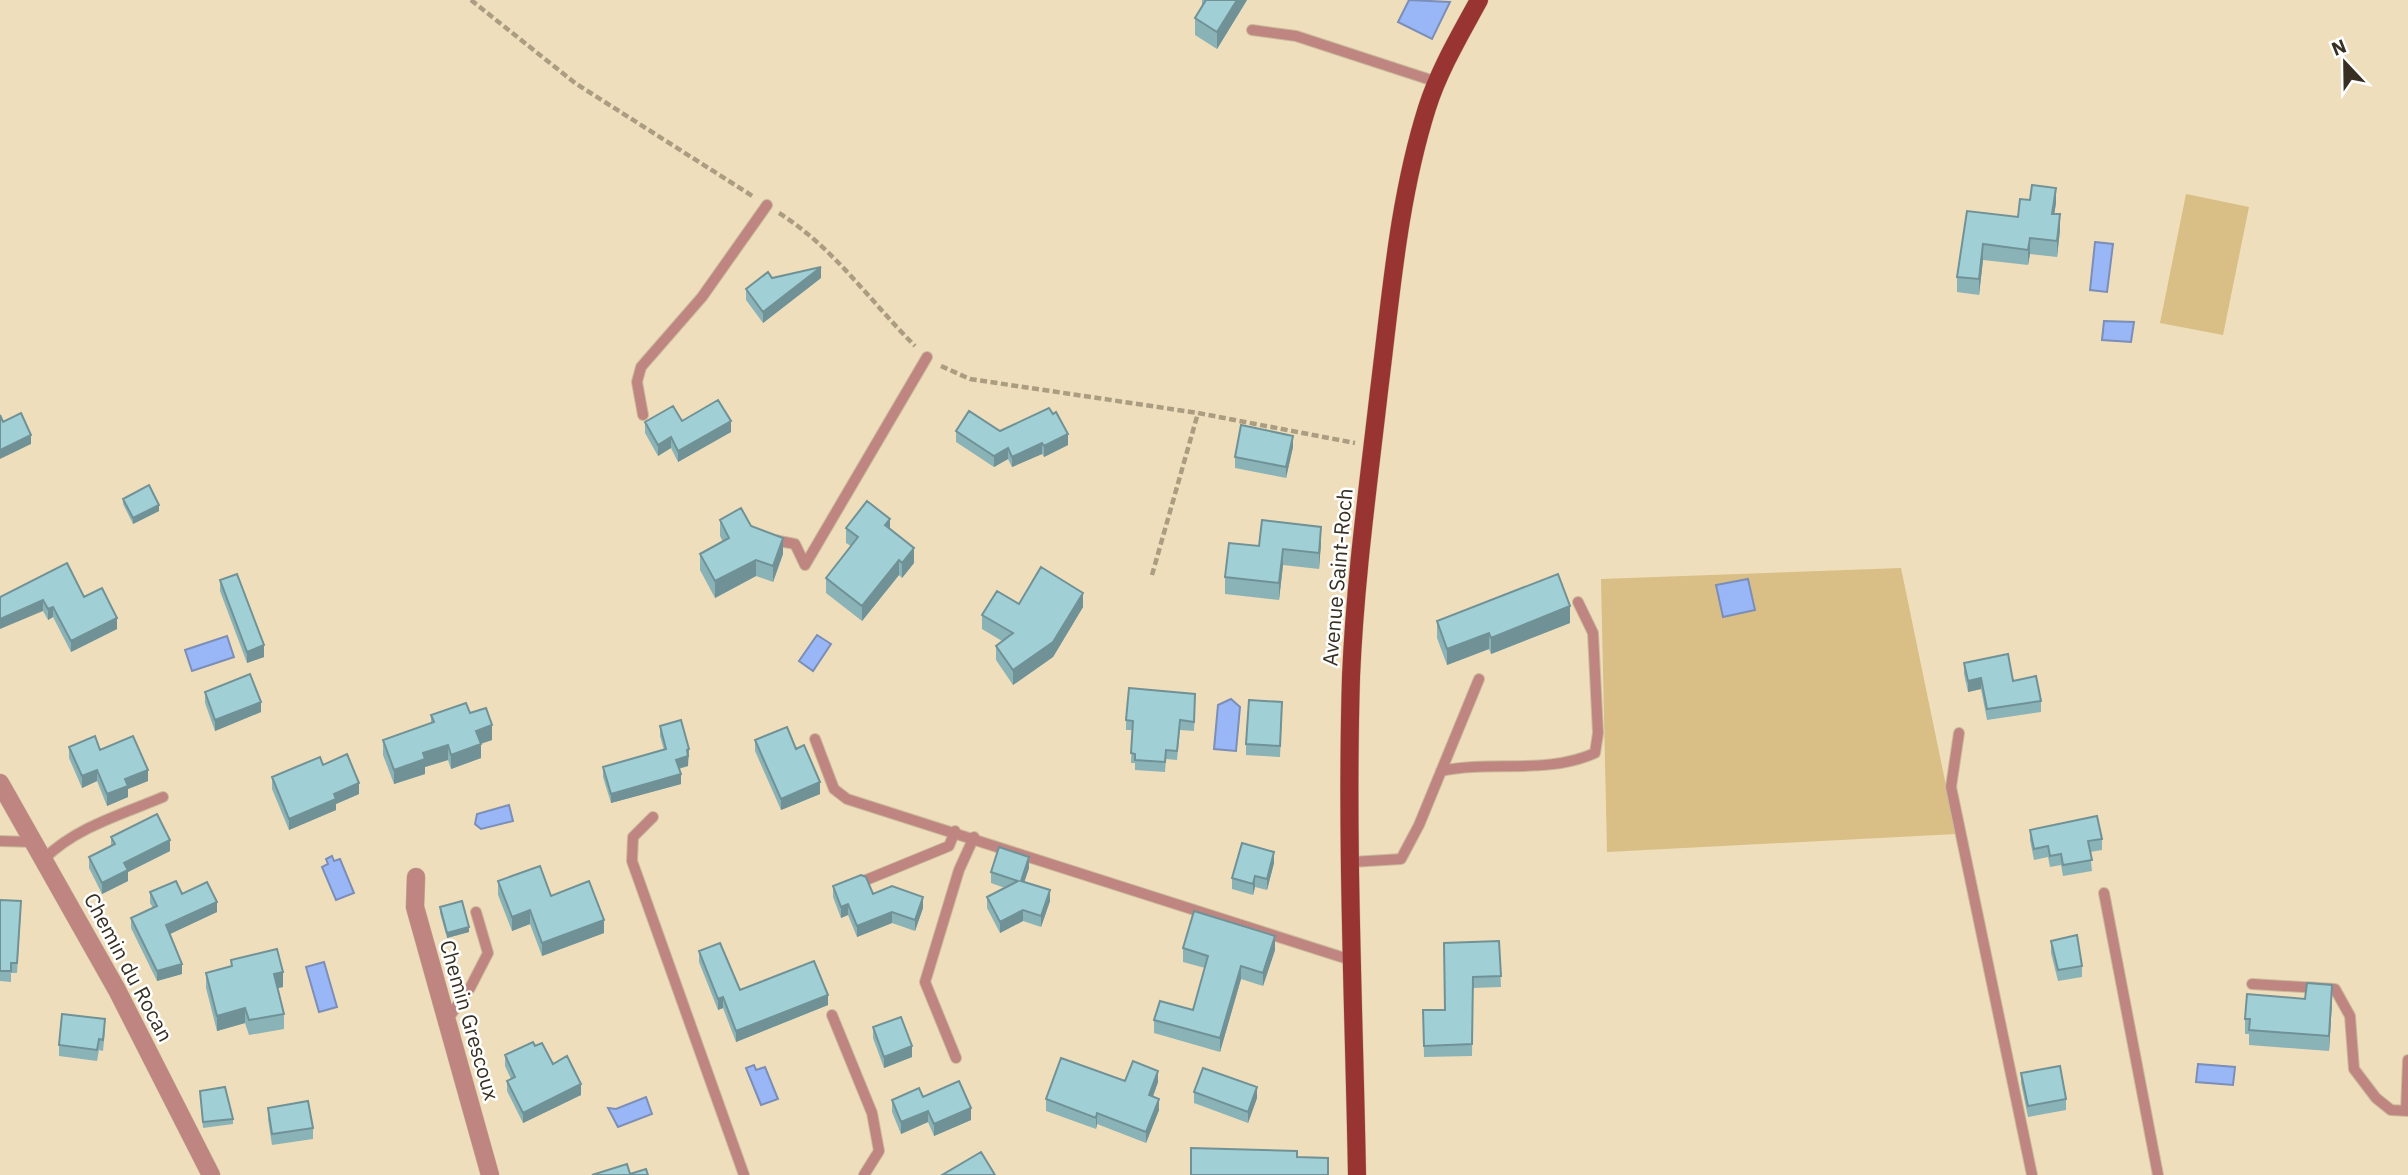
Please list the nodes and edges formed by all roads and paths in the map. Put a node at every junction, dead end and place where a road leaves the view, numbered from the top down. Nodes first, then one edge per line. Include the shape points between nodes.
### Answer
1 (471, 0) edge
2 (1479, 0) edge
3 (1252, 30) dead end
4 (1437, 82) junction
5 (767, 205) junction
6 (927, 357) junction
7 (1198, 413) junction
8 (643, 415) dead end
9 (1373, 445) junction
10 (763, 537) edge
11 (1153, 575) dead end
12 (1578, 602) dead end
13 (1479, 680) dead end
14 (1959, 733) dead end
15 (815, 739) dead end
16 (1441, 771) junction
17 (0, 783) edge
18 (163, 797) dead end
19 (653, 817) dead end
20 (955, 831) junction
21 (974, 837) junction
22 (0, 841) edge
23 (33, 842) junction
24 (44, 859) junction
25 (1352, 862) junction
26 (416, 877) dead end
27 (866, 880) edge
28 (2104, 893) dead end
29 (476, 912) dead end
30 (1353, 961) junction
31 (2252, 984) dead end
32 (832, 1015) dead end
33 (447, 1020) junction
34 (956, 1058) dead end
35 (2408, 1060) edge
36 (2407, 1111) edge
37 (211, 1175) edge
38 (490, 1175) edge
39 (744, 1175) edge
40 (864, 1175) edge
41 (1357, 1175) edge
42 (2032, 1175) edge
43 (2158, 1175) edge

1 - 5 path via 575,83
2 - 4 main road, Avenue Saint-Roch
3 - 4 lane via 1296,36
4 - 9 main road, Avenue Saint-Roch via 1406,191
5 - 6 path via 801,227
5 - 8 lane via 702,297 641,367 637,382
6 - 7 path via 970,379
6 - 10 lane via 805,565 795,544
7 - 9 path
7 - 11 path
9 - 25 main road, Avenue Saint-Roch via 1357,567 1351,678
12 - 16 lane via 1593,633 1595,753 1554,766 1462,766
13 - 16 lane
14 - 42 lane via 1951,788
15 - 20 lane via 834,789 847,799
16 - 25 lane via 1401,859
17 - 23 street, Chemin du Rocan
18 - 24 lane via 82,831
19 - 39 lane via 632,837 632,861
20 - 21 lane
20 - 27 lane via 949,846
21 - 30 lane
21 - 34 lane via 959,870 925,982
22 - 23 lane
23 - 24 street, Chemin du Rocan
24 - 37 street, Chemin du Rocan
25 - 30 main road, Avenue Saint-Roch
26 - 33 street, Chemin Grescoux via 415,907
28 - 43 lane
29 - 33 lane via 488,953
30 - 41 main road, Avenue Saint-Roch
31 - 36 lane via 2335,989 2350,1016 2354,1069 2376,1098 2392,1110
32 - 40 lane via 872,1113 879,1151
33 - 38 street, Chemin Grescoux
35 - 36 lane

